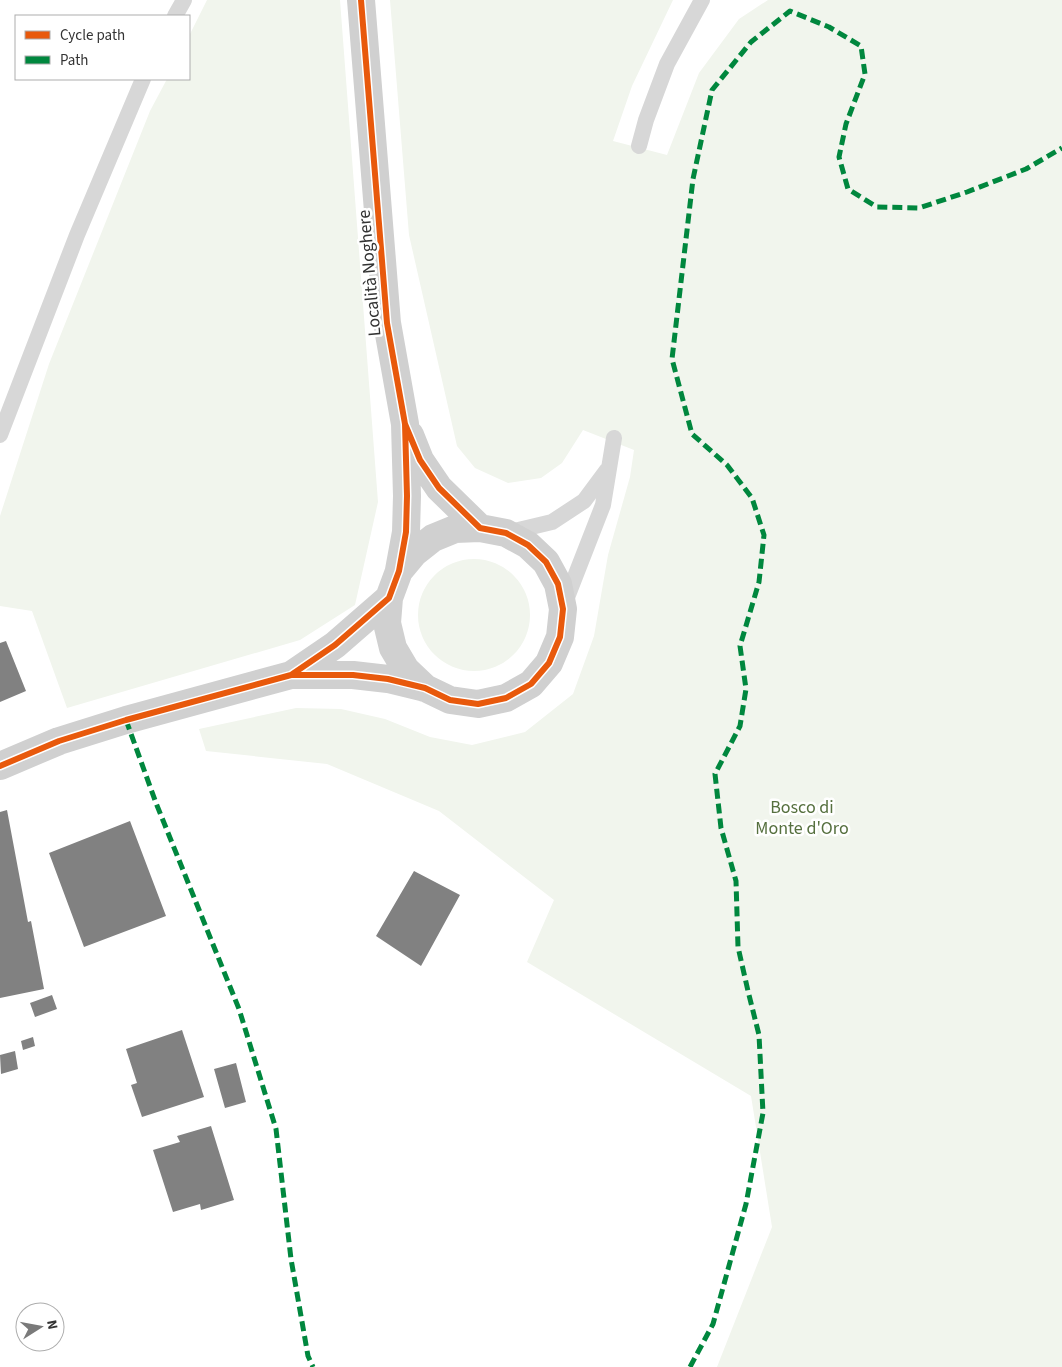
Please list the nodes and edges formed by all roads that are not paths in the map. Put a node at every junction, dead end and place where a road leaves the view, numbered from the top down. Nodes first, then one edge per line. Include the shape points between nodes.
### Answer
1 (184, 0) edge
2 (361, 0) edge
3 (702, 0) edge
4 (176, 15) edge
5 (142, 80) edge
6 (639, 146) dead end
7 (406, 424) junction
8 (0, 434) edge
9 (614, 438) dead end
10 (609, 468) junction
11 (480, 528) junction
12 (506, 533) junction
13 (399, 571) junction
14 (389, 598) junction
15 (563, 609) junction
16 (291, 675) junction
17 (425, 688) junction
18 (0, 766) edge

1 - 4 lane
2 - 7 main road, Località Noghere via 387,323
3 - 6 lane via 667,64
5 - 8 lane
7 - 11 main road via 420,460 438,488
7 - 13 main road, Località Noghere via 406,532
9 - 10 lane
10 - 12 lane via 584,501 552,522
10 - 15 lane via 603,505
11 - 12 main road
11 - 13 main road via 455,530 433,538 414,552
12 - 15 main road via 528,545 546,562 558,584
13 - 14 main road
14 - 16 main road via 335,645
14 - 17 main road via 388,623 393,648 406,670
15 - 17 main road via 560,637 549,663 531,684 506,698 478,704 450,700
16 - 17 main road via 353,675
16 - 18 main road via 126,720 59,741

